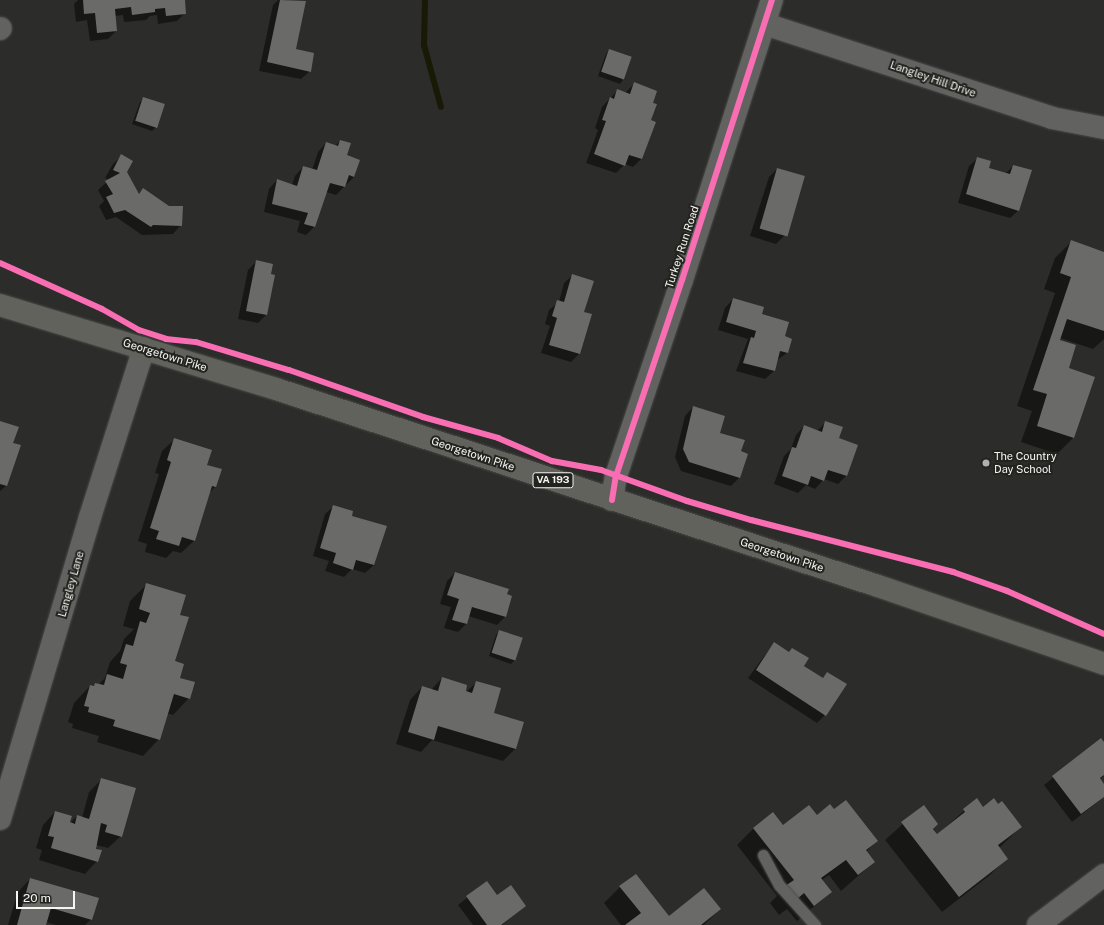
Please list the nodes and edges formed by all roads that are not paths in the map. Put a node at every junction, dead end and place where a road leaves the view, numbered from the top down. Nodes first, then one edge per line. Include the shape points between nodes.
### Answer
1 (772, 0) edge
2 (764, 24) junction
3 (1104, 128) edge
4 (0, 305) edge
5 (144, 348) junction
6 (612, 500) junction
7 (1104, 664) edge
8 (0, 819) edge
9 (763, 855) dead end
10 (1104, 875) edge
11 (815, 925) edge
12 (1038, 925) edge

1 - 2 street, Turkey Run Road
2 - 3 street, Langley Hill Drive via 1052,118
2 - 6 street, Turkey Run Road via 616,476
4 - 5 main road, Georgetown Pike / VA 193
5 - 6 main road, Georgetown Pike / VA 193
5 - 8 street, Langley Lane via 90,517
6 - 7 main road, Georgetown Pike / VA 193 via 878,586
9 - 11 lane via 779,886
10 - 12 street

